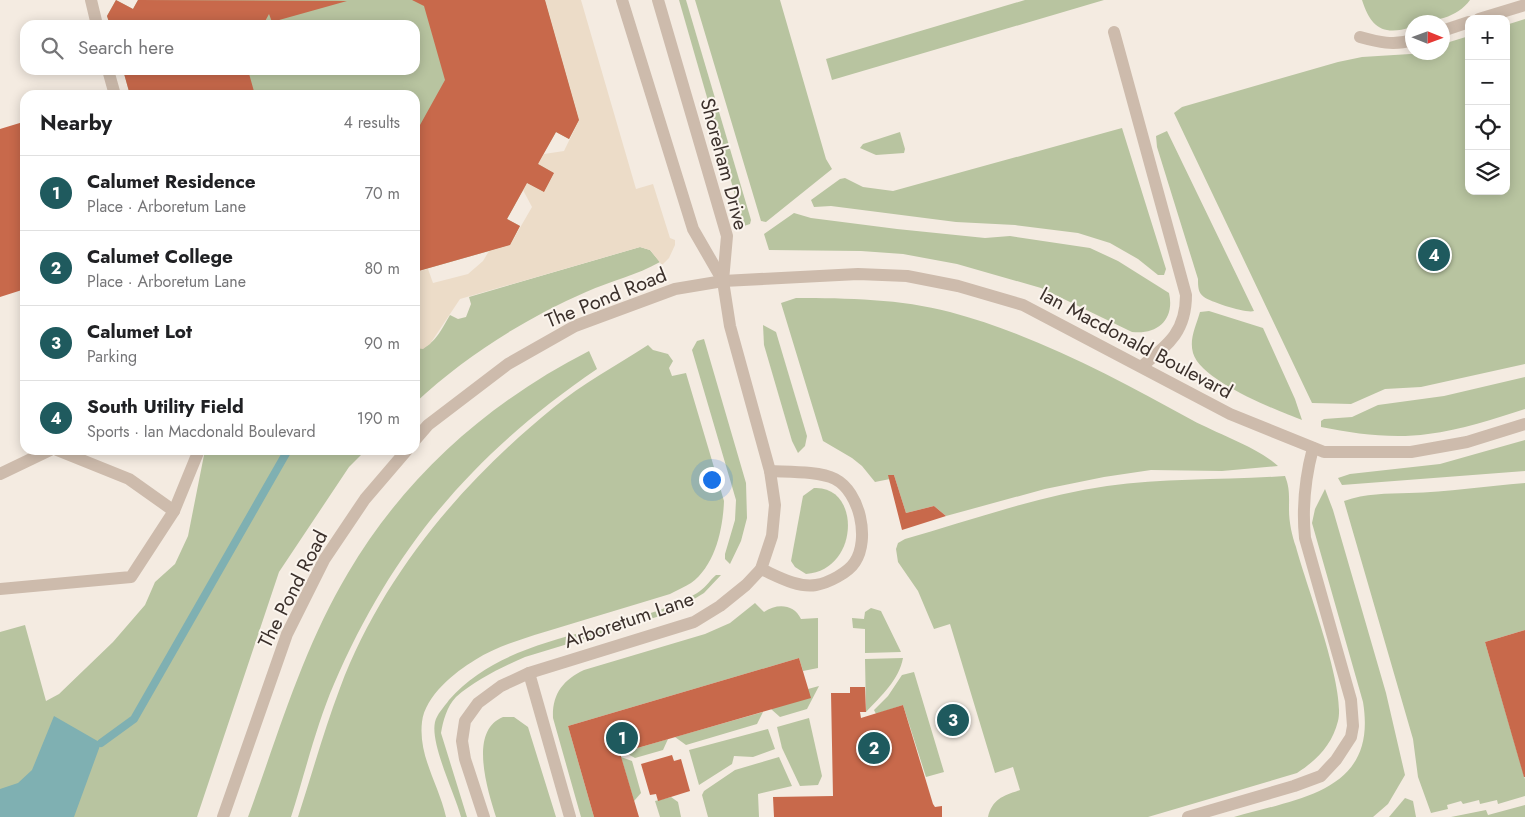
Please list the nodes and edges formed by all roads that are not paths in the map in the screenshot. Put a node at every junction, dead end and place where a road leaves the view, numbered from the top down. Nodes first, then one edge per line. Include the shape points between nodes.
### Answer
1 (91, 0) edge
2 (622, 0) edge
3 (658, 0) edge
4 (1502, 5) edge
5 (1525, 5) edge
6 (1486, 15) edge
7 (96, 20) edge
8 (1465, 23) edge
9 (1450, 28) edge
10 (1114, 32) dead end
11 (1360, 37) dead end
12 (1405, 43) edge
13 (109, 75) edge
14 (113, 90) edge
15 (723, 281) junction
16 (1142, 366) junction
17 (1525, 424) edge
18 (420, 435) edge
19 (1313, 448) junction
20 (40, 455) edge
21 (69, 455) edge
22 (196, 455) edge
23 (403, 455) edge
24 (770, 471) junction
25 (0, 474) edge
26 (174, 511) junction
27 (761, 568) junction
28 (0, 589) edge
29 (529, 673) junction
30 (223, 817) edge
31 (484, 817) edge
32 (570, 817) edge
33 (1188, 817) edge

1 - 7 street
2 - 15 street, Shoreham Drive via 693,228
3 - 15 street, Shoreham Drive via 727,236
4 - 5 street
4 - 6 street
8 - 9 street
10 - 16 street via 1186,295 1186,310 1172,342
11 - 12 street via 1382,43
13 - 14 street
15 - 16 street, Ian Macdonald Boulevard via 858,274 907,276 1023,305
15 - 18 street, The Pond Road via 675,289 575,326 508,364
15 - 24 street, Arboretum Lane via 732,332
16 - 19 street, Ian Macdonald Boulevard via 1230,414
17 - 19 street, Ian Macdonald Boulevard via 1467,442 1411,452 1324,452
19 - 33 street via 1305,489 1305,538 1351,700 1351,736 1321,776
20 - 25 street
21 - 26 street via 129,479
22 - 26 street
23 - 30 street, The Pond Road via 365,499 324,560 287,634
24 - 27 street, Arboretum Lane via 776,504 772,536
24 - 27 street via 835,479 851,495 860,518 861,538 854,564 838,576 815,585 788,581
26 - 28 street via 131,577
27 - 29 street, Arboretum Lane via 726,602 694,622
29 - 31 street, Arboretum Lane via 501,686 478,703 465,721 462,741 465,759
29 - 32 street

